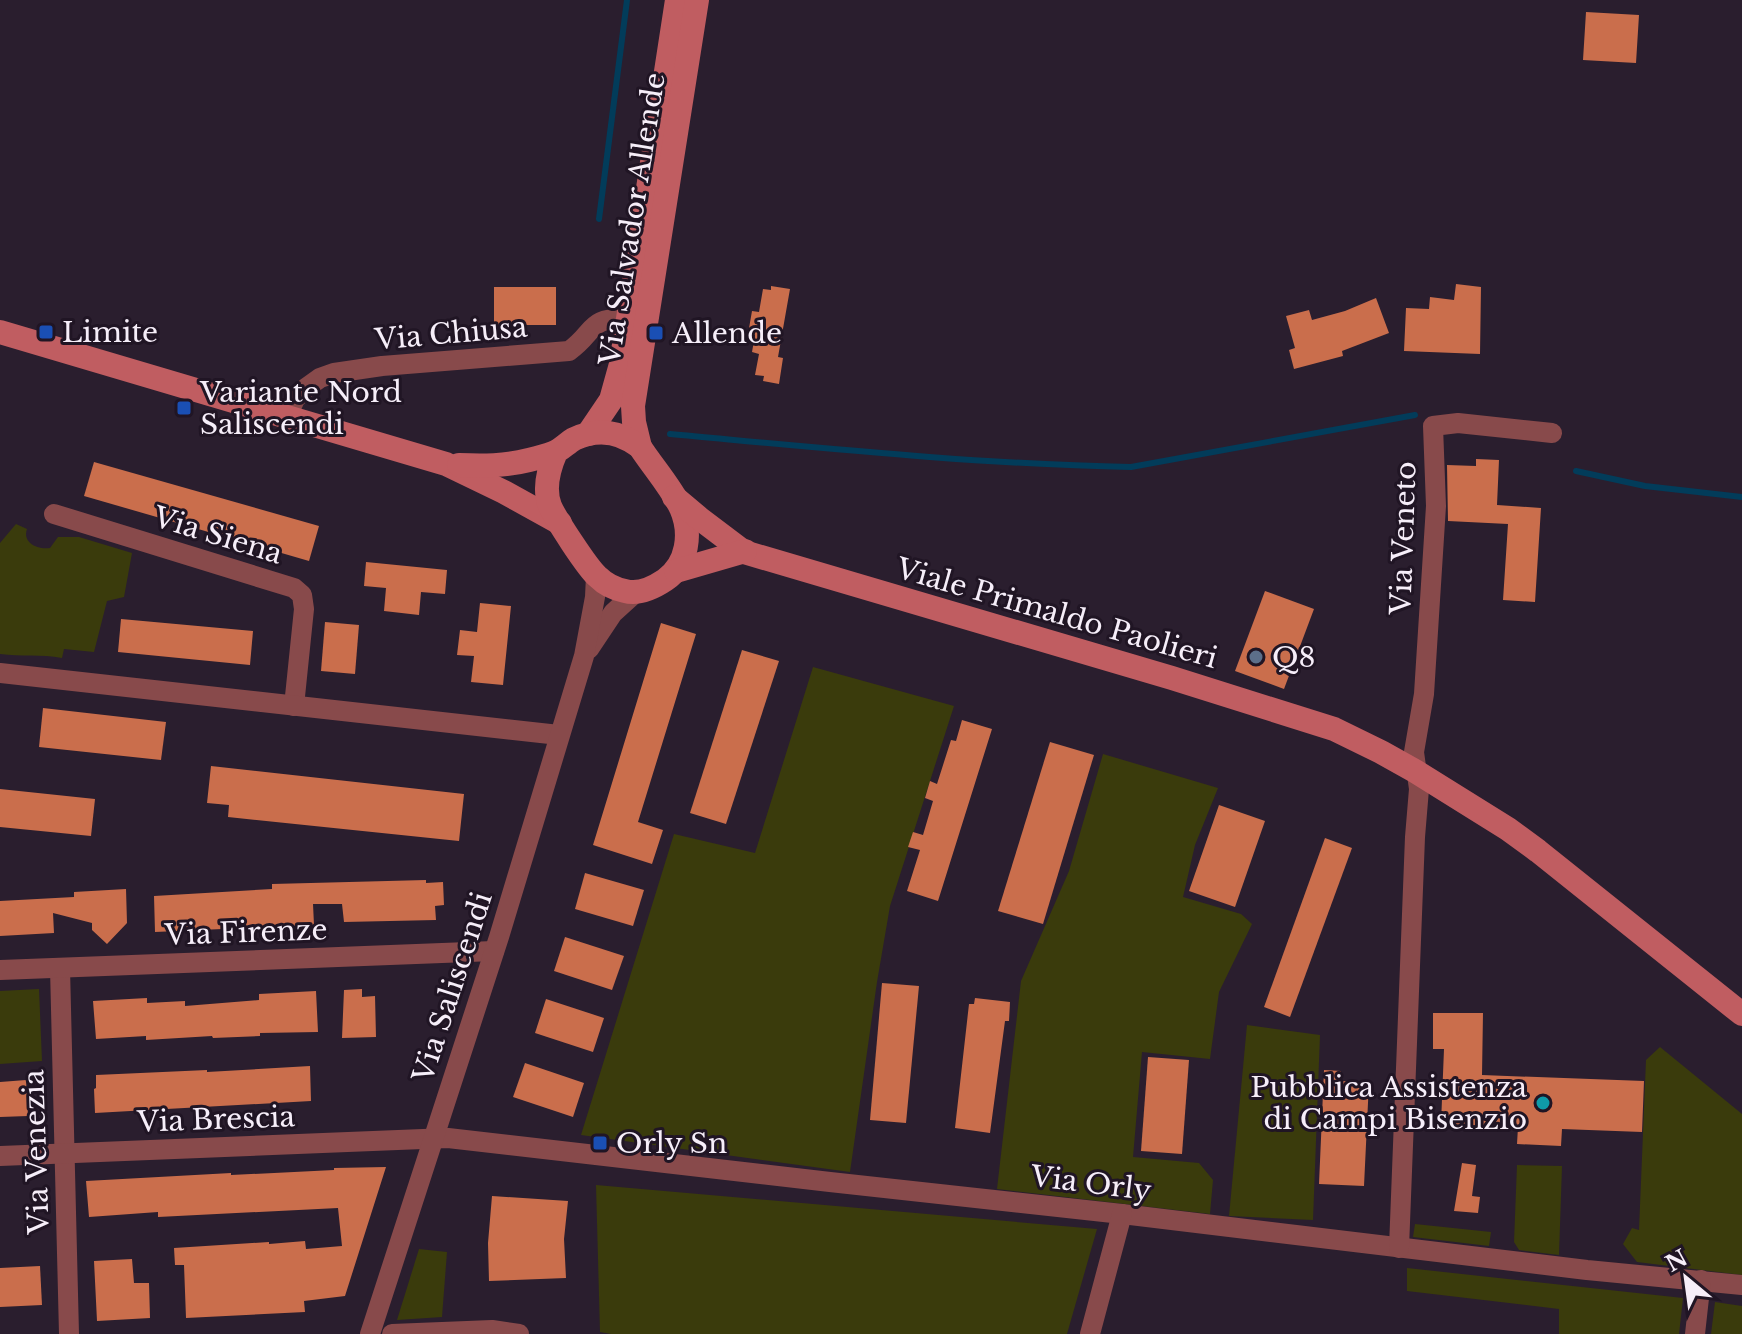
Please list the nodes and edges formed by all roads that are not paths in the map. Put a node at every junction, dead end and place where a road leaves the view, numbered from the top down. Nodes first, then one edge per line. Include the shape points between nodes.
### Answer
1 (677, 0) edge
2 (697, 0) edge
3 (628, 319) junction
4 (0, 332) edge
5 (287, 417) junction
6 (1552, 433) dead end
7 (588, 434) junction
8 (640, 447) junction
9 (556, 452) junction
10 (446, 464) junction
11 (674, 497) junction
12 (54, 514) dead end
13 (560, 523) junction
14 (745, 551) junction
15 (676, 571) junction
16 (596, 576) junction
17 (635, 593) junction
18 (584, 656) junction
19 (0, 673) edge
20 (294, 706) junction
21 (559, 735) junction
22 (1415, 771) junction
23 (494, 951) junction
24 (60, 968) junction
25 (0, 970) edge
26 (1742, 1014) edge
27 (434, 1138) junction
28 (64, 1154) junction
29 (0, 1156) edge
30 (1122, 1214) junction
31 (1399, 1248) junction
32 (1701, 1280) junction
33 (1742, 1285) edge
34 (69, 1334) edge
35 (370, 1334) edge
36 (392, 1334) edge
37 (519, 1334) edge
38 (1090, 1334) edge
39 (1695, 1334) edge

1 - 3 main road, Via Salvador Allende
2 - 8 main road, Via Salvador Allende via 633,406
3 - 5 street, Via Chiusa via 599,322 569,351 334,373 306,388
3 - 7 main road, Via Salvador Allende via 611,400
4 - 5 main road
5 - 10 main road
6 - 22 street, Via Veneto via 1458,423 1433,426 1436,506
7 - 8 main road via 607,432
7 - 9 main road
8 - 11 main road, Viale Primaldo Paolieri
9 - 10 main road via 498,466
9 - 13 main road via 548,492
10 - 13 main road
11 - 14 main road, Viale Primaldo Paolieri
11 - 15 main road, Viale Primaldo Paolieri via 687,530
12 - 20 street, Via Siena via 294,588 302,595 304,609
13 - 16 main road
14 - 15 main road
14 - 22 main road, Viale Primaldo Paolieri via 1334,729
15 - 17 main road
16 - 17 main road
16 - 18 street, Via Saliscendi
17 - 18 street, Via Saliscendi via 613,613
18 - 21 street, Via Saliscendi
19 - 20 street
20 - 21 street
21 - 23 street, Via Saliscendi
22 - 26 main road, Viale Primaldo Paolieri via 1538,851
22 - 31 street via 1419,789
23 - 24 street, Via Firenze
23 - 27 street, Via Saliscendi
24 - 25 street, Via Firenze
24 - 28 street, Via Venezia
27 - 28 street, Via Brescia
27 - 30 street, Via Orly
27 - 35 street, Via Saliscendi
28 - 29 street, Via Brescia
28 - 34 street, Via Venezia
30 - 31 street, Via Orly
30 - 38 street
31 - 32 street, Via Orly
32 - 33 street, Via Orly
32 - 39 street
36 - 37 street

